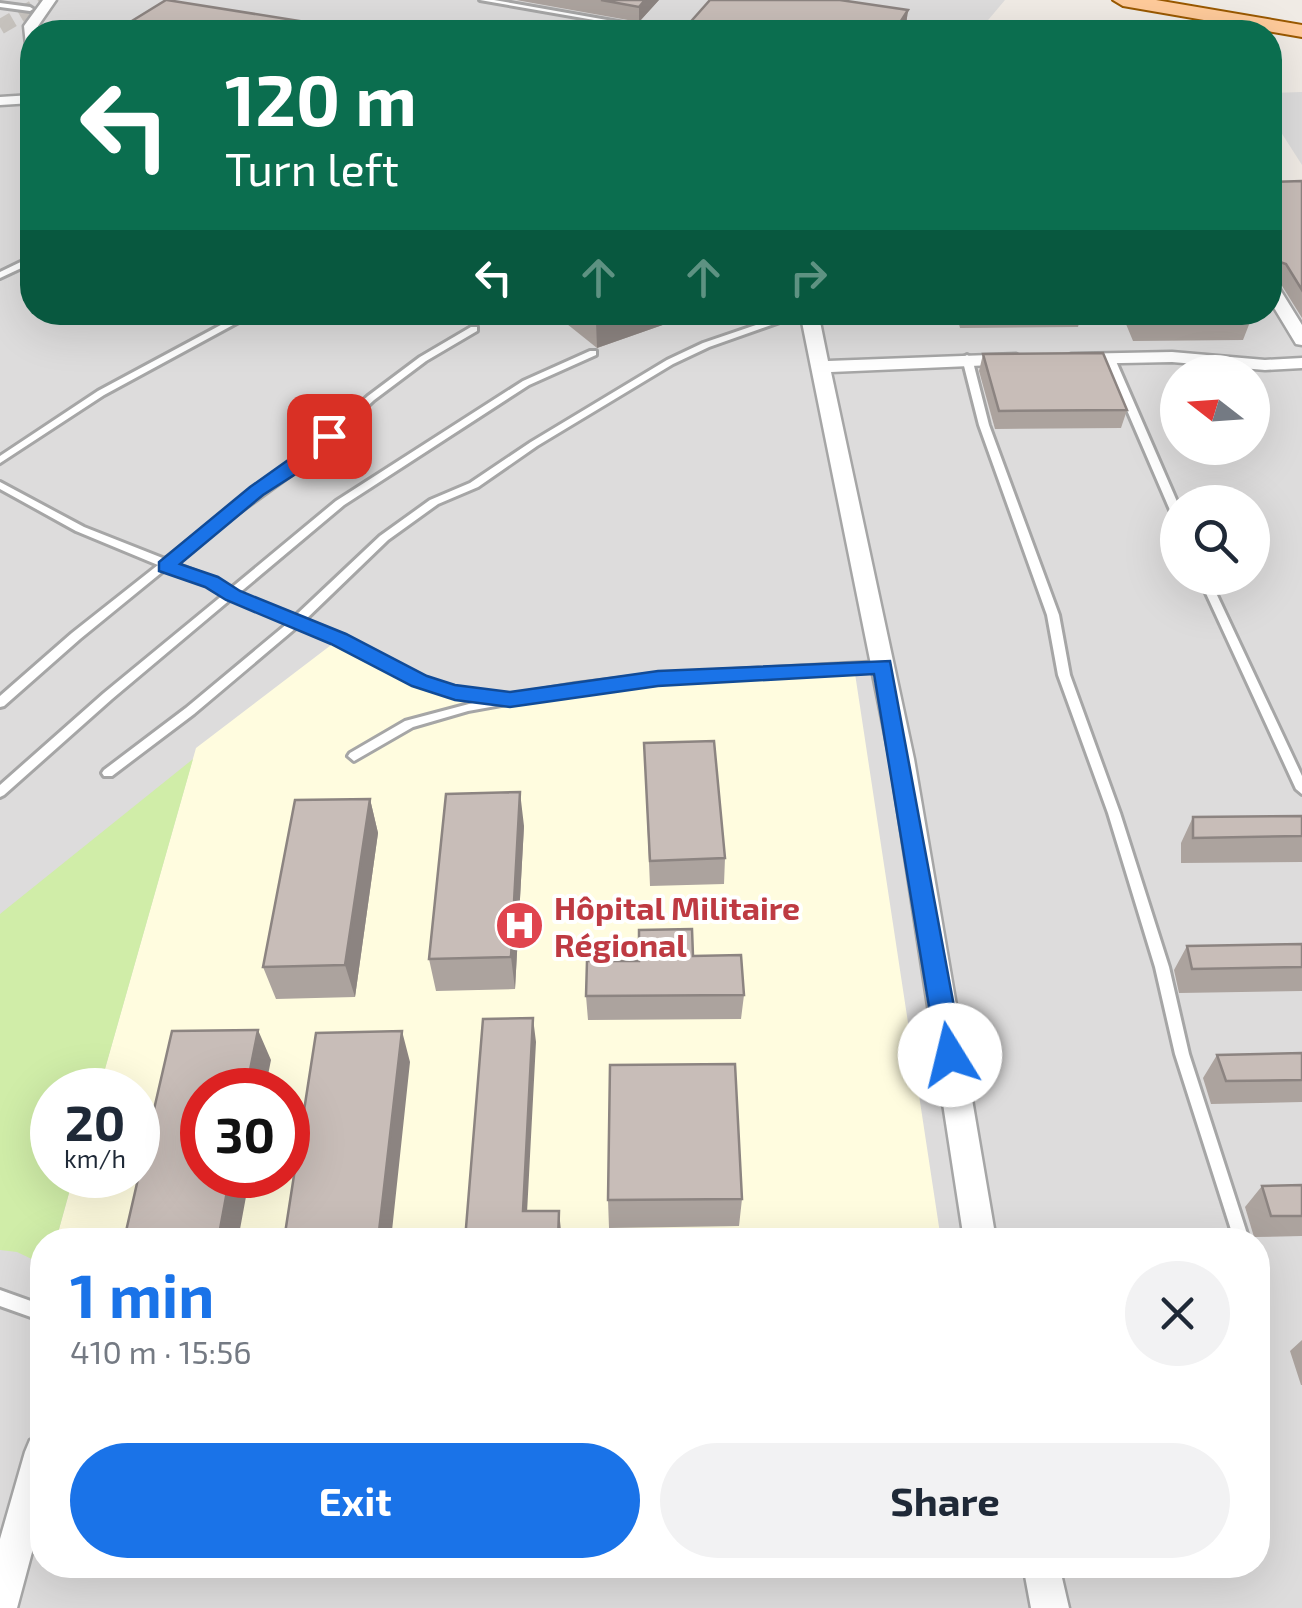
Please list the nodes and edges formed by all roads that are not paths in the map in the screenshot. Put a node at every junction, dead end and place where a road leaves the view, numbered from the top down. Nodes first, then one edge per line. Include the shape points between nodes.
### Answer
1 (483, 0) edge
2 (1123, 0) edge
3 (1174, 0) edge
4 (0, 5) edge
5 (30, 9) dead end
6 (595, 20) edge
7 (1238, 20) edge
8 (1302, 21) edge
9 (1282, 307) edge
10 (229, 325) edge
11 (767, 325) edge
12 (811, 325) edge
13 (474, 329) dead end
14 (1302, 340) edge
15 (593, 353) dead end
16 (967, 358) junction
17 (1110, 358) junction
18 (1302, 364) edge
19 (822, 367) junction
20 (0, 460) edge
21 (0, 485) edge
22 (1164, 485) edge
23 (166, 566) junction
24 (1212, 595) edge
25 (233, 596) junction
26 (295, 623) junction
27 (883, 666) junction
28 (510, 699) junction
29 (0, 703) edge
30 (354, 756) dead end
31 (108, 773) dead end
32 (1302, 789) edge
33 (0, 792) edge
34 (978, 1228) edge
35 (1238, 1228) edge
36 (0, 1298) edge
37 (30, 1309) edge
38 (30, 1495) edge
39 (1044, 1578) edge
40 (0, 1604) edge
41 (1050, 1608) edge

1 - 6 lane
2 - 7 main road
3 - 8 main road
4 - 5 lane
9 - 14 street
10 - 20 lane via 101,393
11 - 26 lane via 670,362 474,485 434,502 384,538
12 - 19 street
13 - 23 lane via 371,398 299,464
15 - 25 lane via 543,374 354,493
16 - 17 street
16 - 19 street
16 - 35 lane via 984,425 1053,615 1064,675 1114,813
17 - 18 street
17 - 22 lane
19 - 27 street
21 - 23 lane
23 - 25 lane
23 - 29 lane
24 - 32 lane
25 - 26 lane
25 - 33 lane
26 - 28 lane via 420,681
26 - 31 lane
27 - 28 lane via 658,678
27 - 34 street
28 - 30 lane via 409,724
36 - 37 lane
38 - 40 street
39 - 41 street

